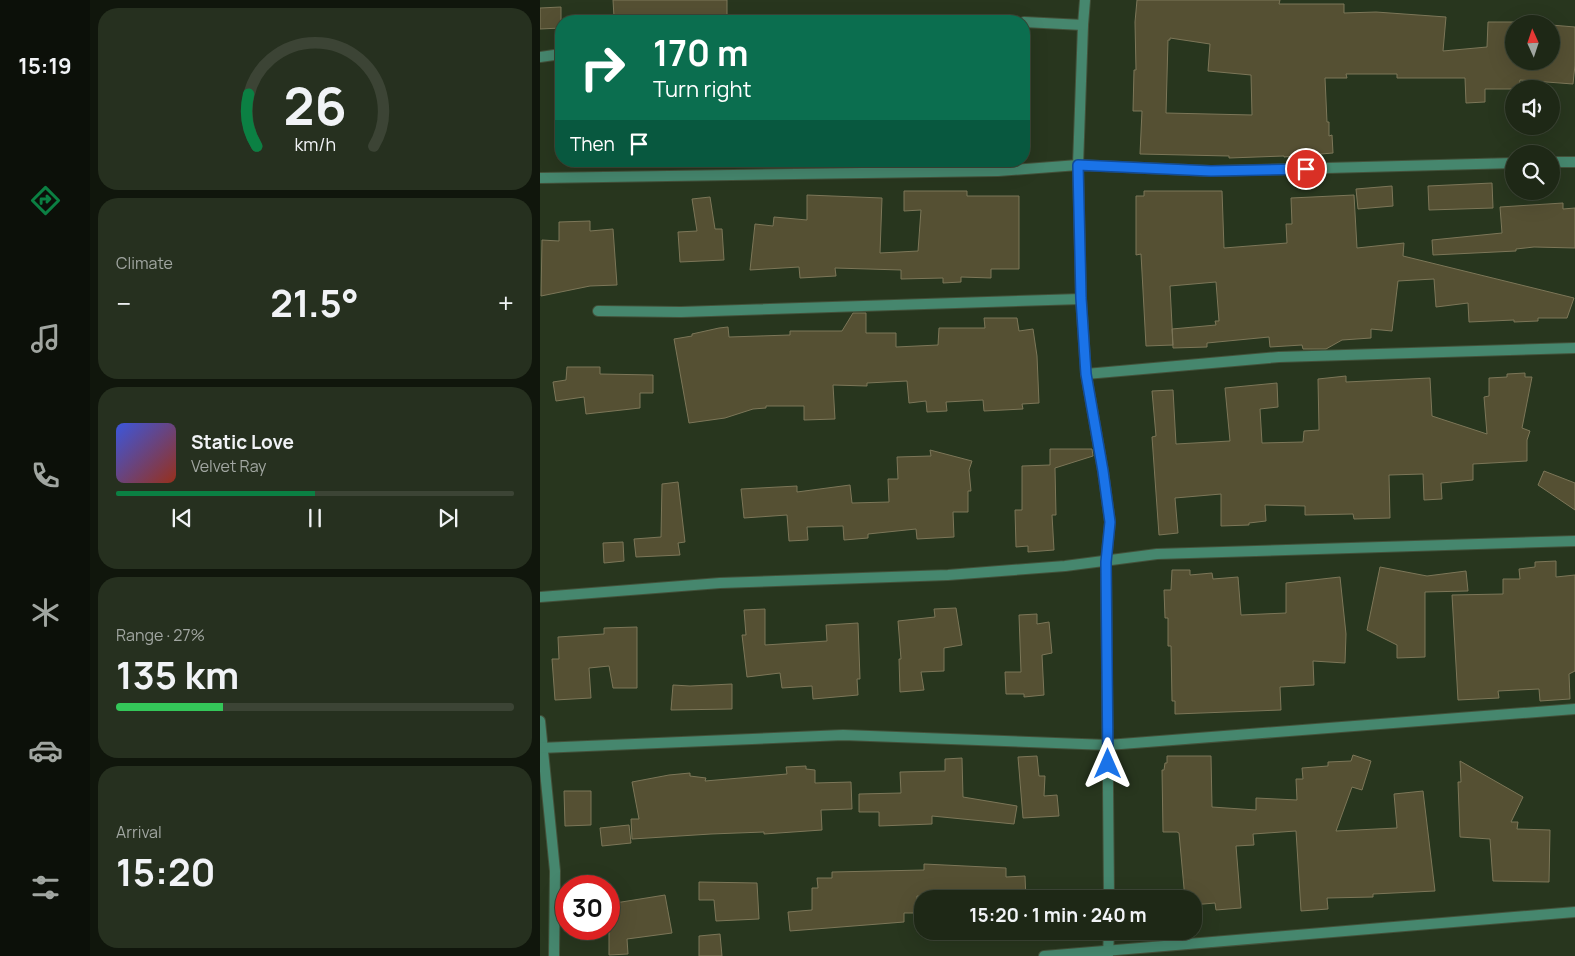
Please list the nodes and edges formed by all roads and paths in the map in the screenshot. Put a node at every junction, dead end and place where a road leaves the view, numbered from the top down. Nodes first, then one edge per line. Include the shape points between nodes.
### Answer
1 (1085, 0) edge
2 (1030, 22) edge
3 (1083, 25) junction
4 (555, 55) edge
5 (540, 57) edge
6 (1560, 162) edge
7 (1575, 162) edge
8 (1505, 163) edge
9 (1078, 165) junction
10 (540, 178) edge
11 (1081, 298) junction
12 (598, 311) dead end
13 (1575, 348) edge
14 (1086, 374) junction
15 (1575, 541) edge
16 (1106, 562) junction
17 (540, 596) edge
18 (1575, 709) edge
19 (540, 722) edge
20 (1108, 745) junction
21 (541, 748) edge
22 (1108, 890) edge
23 (1575, 912) edge
24 (1109, 940) edge
25 (1109, 953) edge
26 (554, 956) edge
27 (1044, 956) edge

1 - 3 street
2 - 3 street
3 - 9 street
4 - 5 street
6 - 7 street
8 - 9 street via 1211,171
9 - 10 street via 998,171
9 - 11 street
11 - 12 street via 681,312
11 - 14 street
13 - 14 street via 1279,357
14 - 16 street via 1110,522
15 - 16 street via 1157,554
16 - 17 street via 948,575 720,583
16 - 20 street
18 - 20 street
19 - 21 street
20 - 21 street via 843,735
20 - 22 street
21 - 26 street via 555,871
23 - 25 street
24 - 25 street
25 - 27 street

